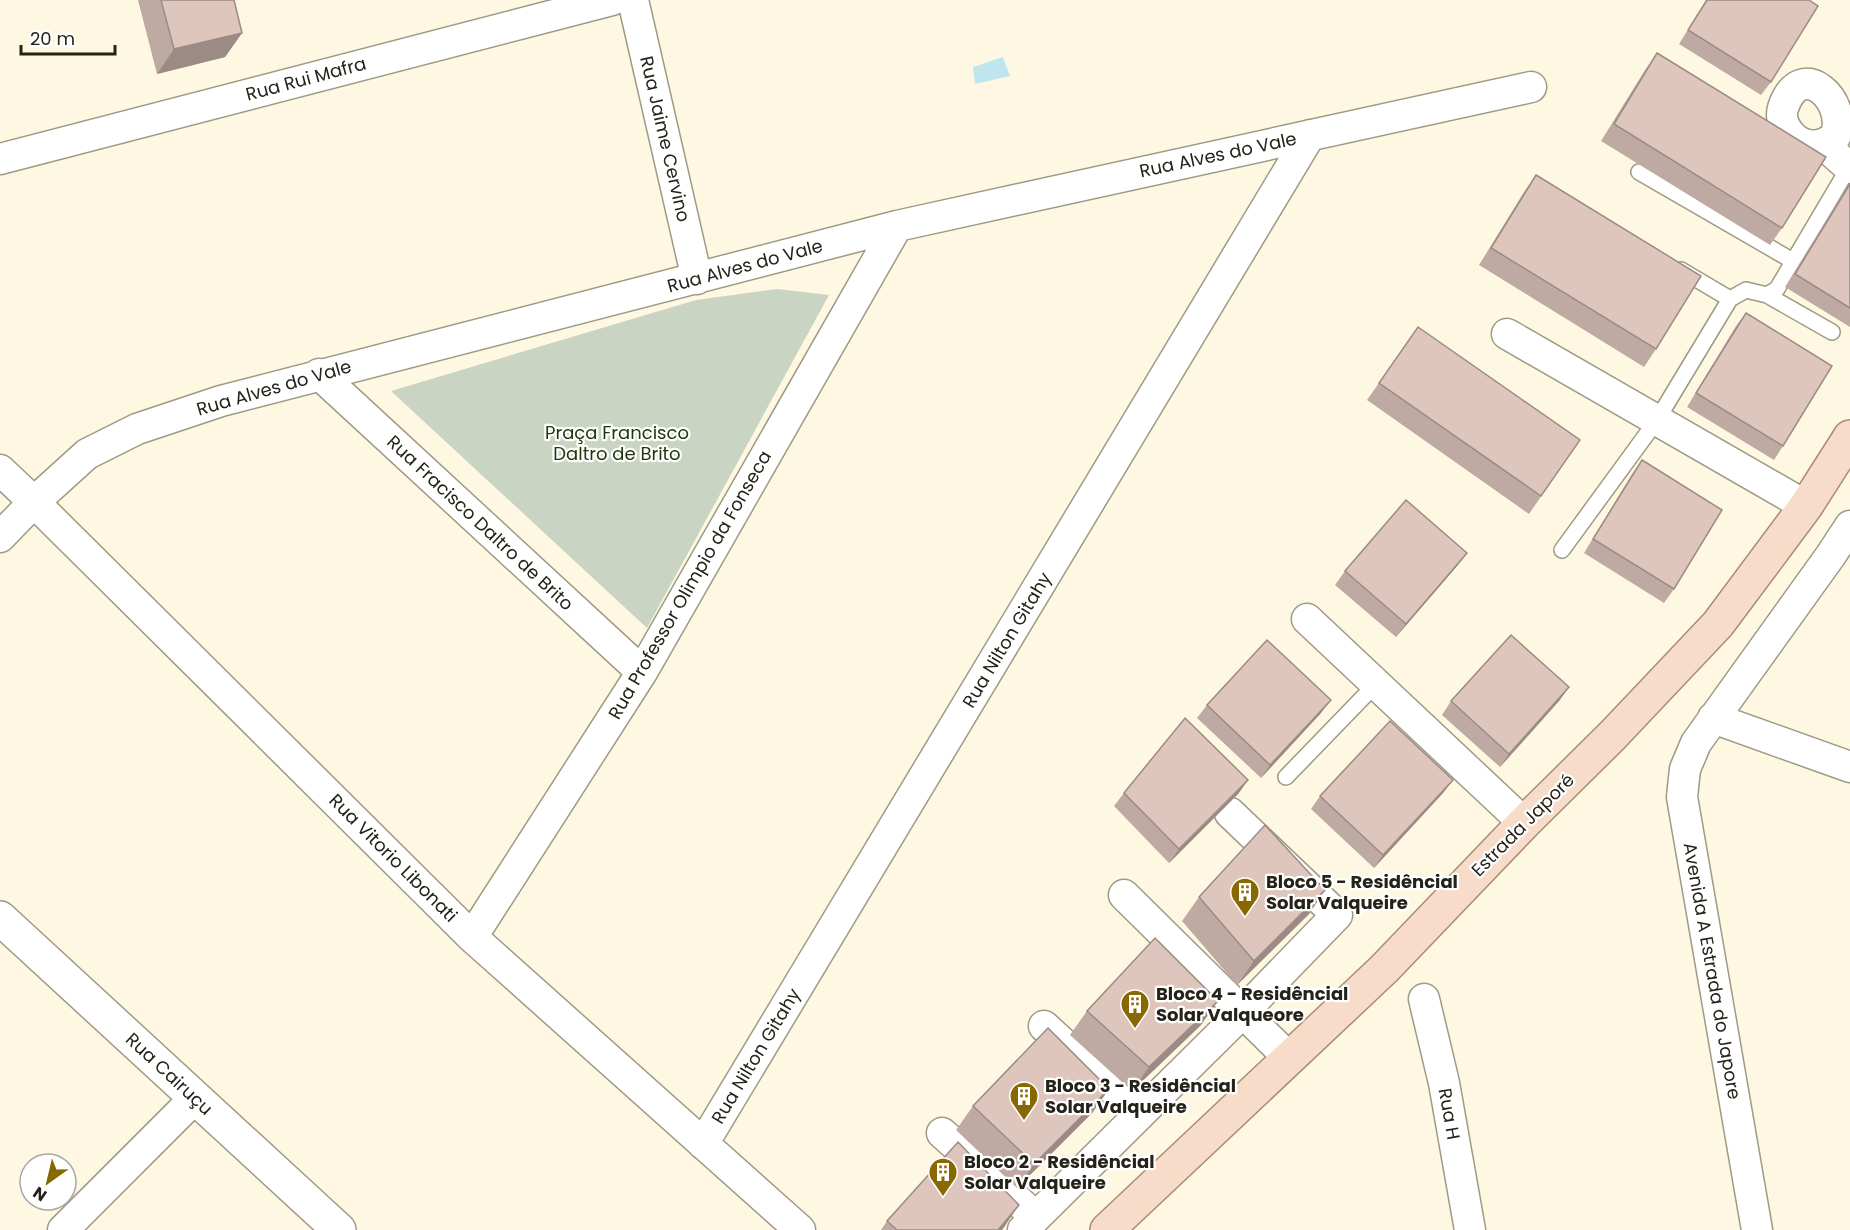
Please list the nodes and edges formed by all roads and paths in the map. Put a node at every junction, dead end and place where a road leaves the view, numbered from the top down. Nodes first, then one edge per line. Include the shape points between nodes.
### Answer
1 (612, 0) edge
2 (633, 0) edge
3 (1531, 87) dead end
4 (1310, 135) junction
5 (1823, 144) dead end
6 (0, 159) edge
7 (1849, 167) edge
8 (1639, 172) dead end
9 (897, 226) junction
10 (1793, 261) junction
11 (1671, 263) edge
12 (697, 279) junction
13 (1767, 295) junction
14 (1730, 299) junction
15 (1832, 332) dead end
16 (1507, 334) dead end
17 (319, 374) junction
18 (1657, 420) junction
19 (1850, 437) edge
20 (0, 470) edge
21 (34, 502) junction
22 (1806, 506) junction
23 (1850, 526) edge
24 (0, 537) edge
25 (1562, 550) dead end
26 (1307, 619) dead end
27 (642, 672) junction
28 (1376, 684) junction
29 (1713, 718) junction
30 (1850, 767) edge
31 (1286, 777) dead end
32 (1230, 813) edge
33 (1524, 823) junction
34 (1124, 895) dead end
35 (0, 918) edge
36 (472, 937) junction
37 (1424, 999) dead end
38 (1243, 1012) junction
39 (1044, 1026) dead end
40 (1289, 1058) junction
41 (195, 1098) junction
42 (1140, 1114) junction
43 (942, 1133) dead end
44 (704, 1144) junction
45 (1030, 1223) edge
46 (63, 1230) edge
47 (339, 1230) edge
48 (800, 1230) edge
49 (1107, 1230) edge
50 (1470, 1230) edge
51 (1757, 1230) edge

1 - 6 street, Rua Rui Mafra
2 - 12 street, Rua Jaime Cervino
3 - 4 street, Rua Alves do Vale
4 - 9 street, Rua Alves do Vale
4 - 44 street, Rua Nilton Gitahy
5 - 7 street
7 - 10 lane
8 - 10 lane
9 - 12 street, Rua Alves do Vale
9 - 27 street, Rua Professor Olimpio da Fonseca
10 - 13 lane via 1777,289
11 - 14 lane
12 - 17 street, Rua Alves do Vale
13 - 14 lane via 1746,290
13 - 15 lane
14 - 18 lane
16 - 18 street
17 - 21 street, Rua Alves do Vale via 221,400 137,429 87,454
17 - 27 street, Rua Fracisco Daltro de Brito
18 - 22 street
18 - 25 lane
19 - 22 main road, Estrada Japoré
20 - 21 street, Rua Vitorio Libonati
21 - 24 street, Rua Alves do Vale
21 - 36 street, Rua Vitorio Libonati
22 - 33 main road, Estrada Japoré via 1718,624
23 - 29 street, Avenida A Estrada do Japore
26 - 28 street
27 - 36 street, Rua Professor Olimpio da Fonseca
28 - 31 lane
28 - 33 street
29 - 30 street
29 - 51 street, Avenida A Estrada do Japore via 1685,769 1682,797
32 - 38 street via 1337,915
33 - 40 main road, Estrada Japoré via 1384,969
34 - 38 street
35 - 41 street, Rua Cairuçu
36 - 44 street, Rua Vitorio Libonati
37 - 50 street, Rua H via 1444,1083
38 - 40 street
38 - 42 street
39 - 42 street
40 - 49 main road, Estrada Japoré
41 - 46 street
41 - 47 street, Rua Cairuçu
42 - 45 street
43 - 45 street
44 - 48 street, Rua Vitorio Libonati

